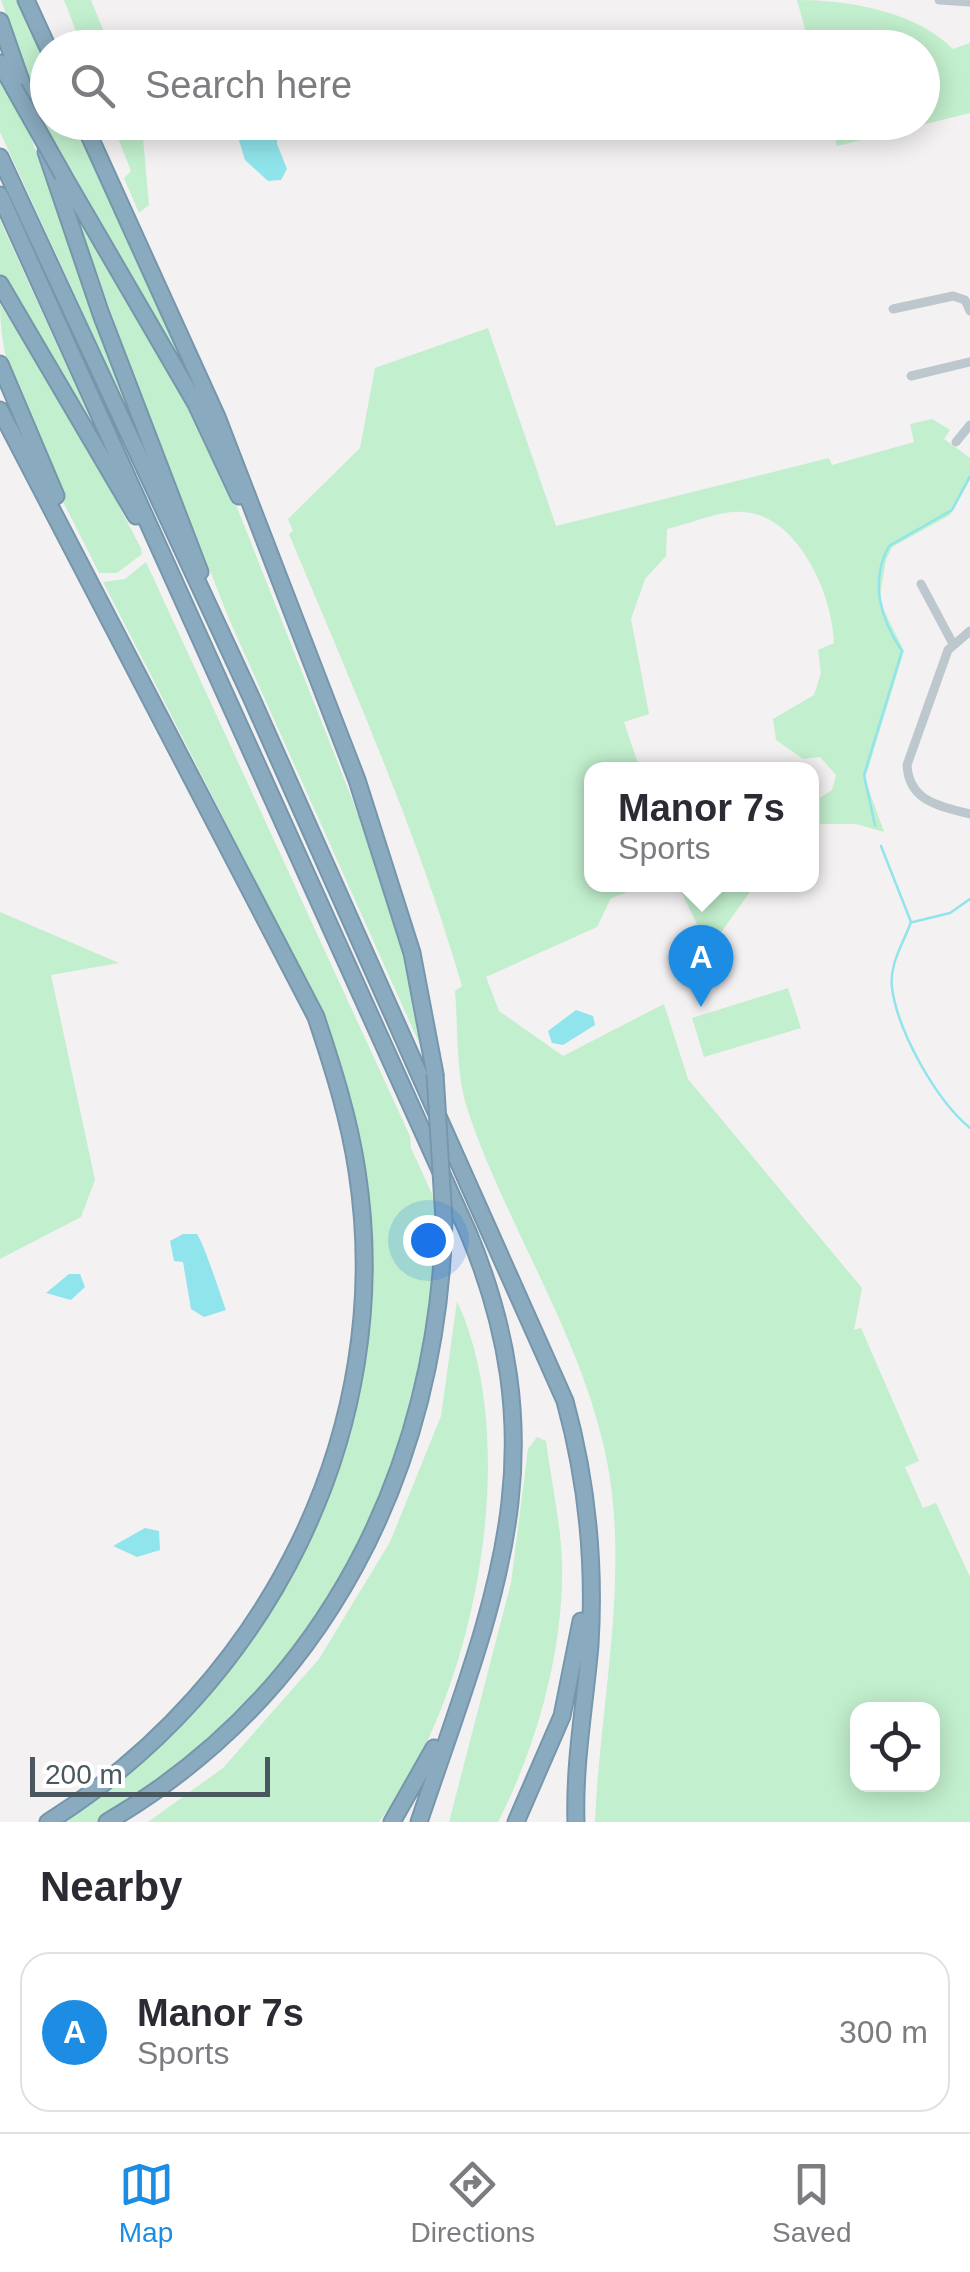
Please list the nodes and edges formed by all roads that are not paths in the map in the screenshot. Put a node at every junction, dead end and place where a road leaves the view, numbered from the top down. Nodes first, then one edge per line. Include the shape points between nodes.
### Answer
1 (26, 0) edge
2 (939, 0) edge
3 (970, 2) edge
4 (0, 21) edge
5 (40, 30) edge
6 (0, 63) edge
7 (30, 108) edge
8 (30, 116) edge
9 (41, 140) edge
10 (43, 140) edge
11 (91, 140) edge
12 (0, 156) edge
13 (0, 195) edge
14 (0, 284) edge
15 (892, 308) dead end
16 (970, 311) edge
17 (970, 362) edge
18 (0, 364) edge
19 (911, 377) dead end
20 (0, 410) edge
21 (970, 425) edge
22 (955, 441) dead end
23 (921, 584) dead end
24 (284, 592) junction
25 (970, 631) edge
26 (952, 642) junction
27 (250, 698) junction
28 (228, 704) junction
29 (178, 748) junction
30 (970, 814) edge
31 (591, 1542) junction
32 (461, 1690) junction
33 (48, 1822) edge
34 (107, 1822) edge
35 (392, 1822) edge
36 (419, 1822) edge
37 (516, 1822) edge
38 (576, 1822) edge

1 - 5 highway
2 - 3 street
4 - 7 highway
6 - 8 highway, bridge
9 - 27 highway
10 - 24 highway, bridge via 196,404
11 - 24 highway via 189,350
12 - 27 highway
13 - 28 highway
14 - 28 highway via 111,468
15 - 16 street via 953,296
17 - 19 street
18 - 29 highway via 26,432
20 - 29 highway
21 - 22 street
23 - 26 street
24 - 34 highway, bridge via 388,869 412,953 436,1074 444,1220 437,1318 420,1408 396,1482 357,1564 309,1640 199,1757
25 - 26 street
26 - 30 street via 908,775 922,798
27 - 31 highway via 557,1376 582,1466
28 - 32 highway via 468,1232 504,1337 516,1422 513,1503
29 - 33 highway via 281,943 339,1087 362,1210 358,1347 324,1488 256,1623 201,1696 155,1741
31 - 37 highway via 568,1693 548,1756
31 - 38 highway
32 - 35 highway
32 - 36 highway

